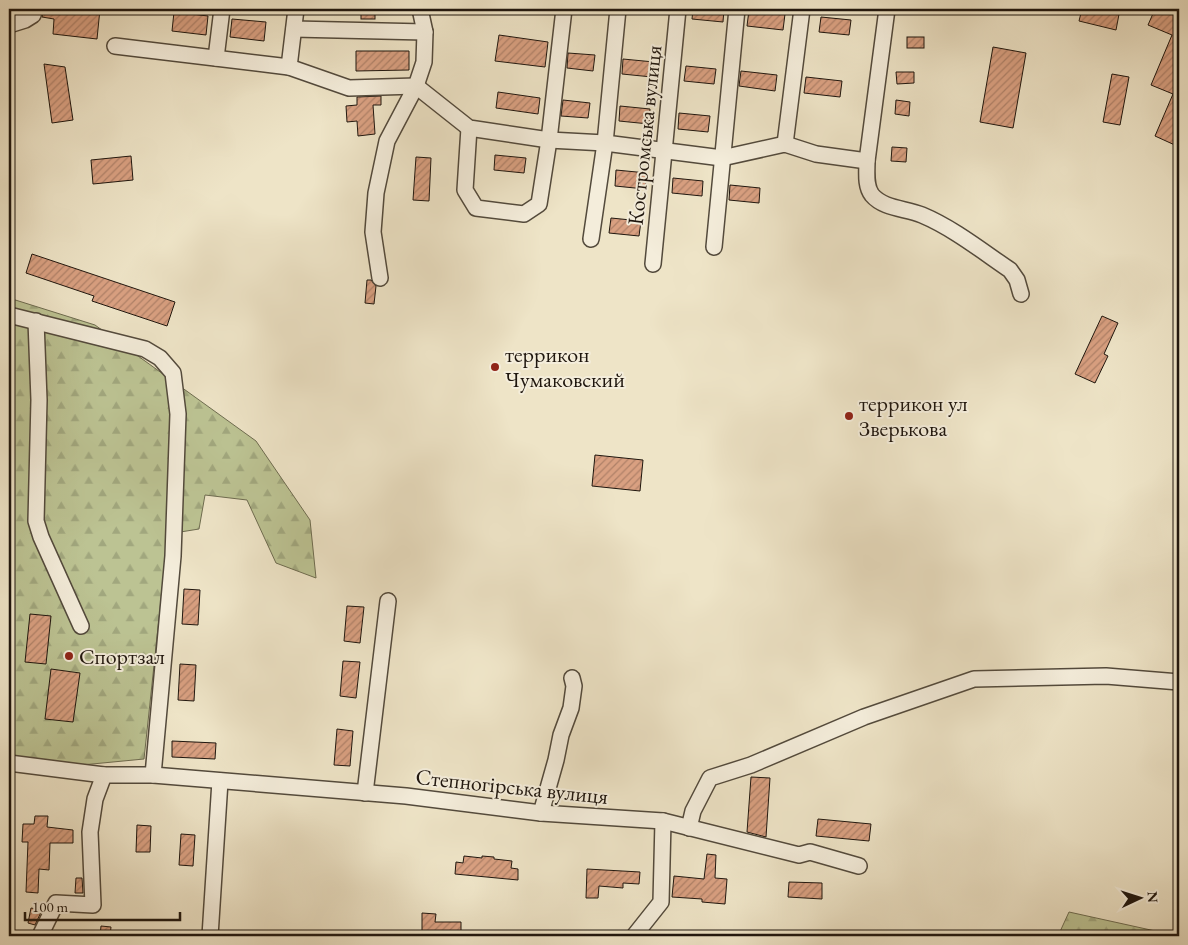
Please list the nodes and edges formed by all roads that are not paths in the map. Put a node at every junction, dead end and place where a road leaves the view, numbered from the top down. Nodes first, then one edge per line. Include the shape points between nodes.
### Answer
1 (35, 9) edge
2 (222, 9) edge
3 (296, 9) edge
4 (420, 9) edge
5 (564, 9) edge
6 (618, 9) edge
7 (678, 9) edge
8 (737, 9) edge
9 (802, 9) edge
10 (887, 9) edge
11 (9, 25) edge
12 (294, 29) junction
13 (424, 32) junction
14 (115, 46) dead end
15 (216, 58) junction
16 (289, 67) junction
17 (416, 86) junction
18 (469, 128) junction
19 (549, 140) junction
20 (605, 143) junction
21 (785, 144) junction
22 (664, 150) junction
23 (722, 158) junction
24 (867, 161) junction
25 (592, 239) dead end
26 (714, 247) dead end
27 (653, 264) dead end
28 (380, 278) dead end
29 (1021, 294) dead end
30 (9, 315) edge
31 (36, 321) junction
32 (388, 601) dead end
33 (81, 626) dead end
34 (572, 678) dead end
35 (1179, 682) edge
36 (9, 763) edge
37 (104, 775) junction
38 (153, 775) junction
39 (220, 781) junction
40 (365, 793) junction
41 (542, 813) junction
42 (663, 821) junction
43 (689, 828) junction
44 (860, 866) dead end
45 (40, 936) edge
46 (210, 936) edge
47 (634, 936) edge

1 - 11 street via 34,14 25,20
2 - 15 street
3 - 12 street
4 - 13 street
5 - 19 street
6 - 20 street
7 - 22 street, Костромська вулиця
8 - 23 street
9 - 21 street
10 - 24 street
12 - 13 street
12 - 16 street
13 - 17 street via 424,62
14 - 15 street
15 - 16 street
16 - 17 street via 349,88
17 - 18 street
17 - 28 street via 387,141 376,193 373,232
18 - 19 street
18 - 19 street via 465,190 476,208 524,214 540,204
19 - 20 street
20 - 22 street
20 - 25 street
21 - 23 street
21 - 24 street via 816,154
22 - 23 street
22 - 27 street, Костромська вулиця
23 - 26 street
24 - 29 street via 866,182 871,194 882,203 922,215 950,230 1010,270
30 - 31 street
31 - 33 street via 36,521
31 - 38 street via 145,349 160,358 173,373 178,414 173,556
32 - 40 street
34 - 41 street via 571,708
35 - 43 street via 1106,676 974,679 864,717 751,765 710,778 693,811
36 - 37 street, Степногірська вулиця
37 - 38 street, Степногірська вулиця
37 - 45 street via 95,799 90,832 93,905 56,903
38 - 39 street, Степногірська вулиця
39 - 40 street, Степногірська вулиця
39 - 46 street
40 - 41 street, Степногірська вулиця
41 - 42 street, Степногірська вулиця
42 - 43 street, Степногірська вулиця
42 - 47 street via 661,902
43 - 44 street, Степногірська вулиця via 799,855 810,852

